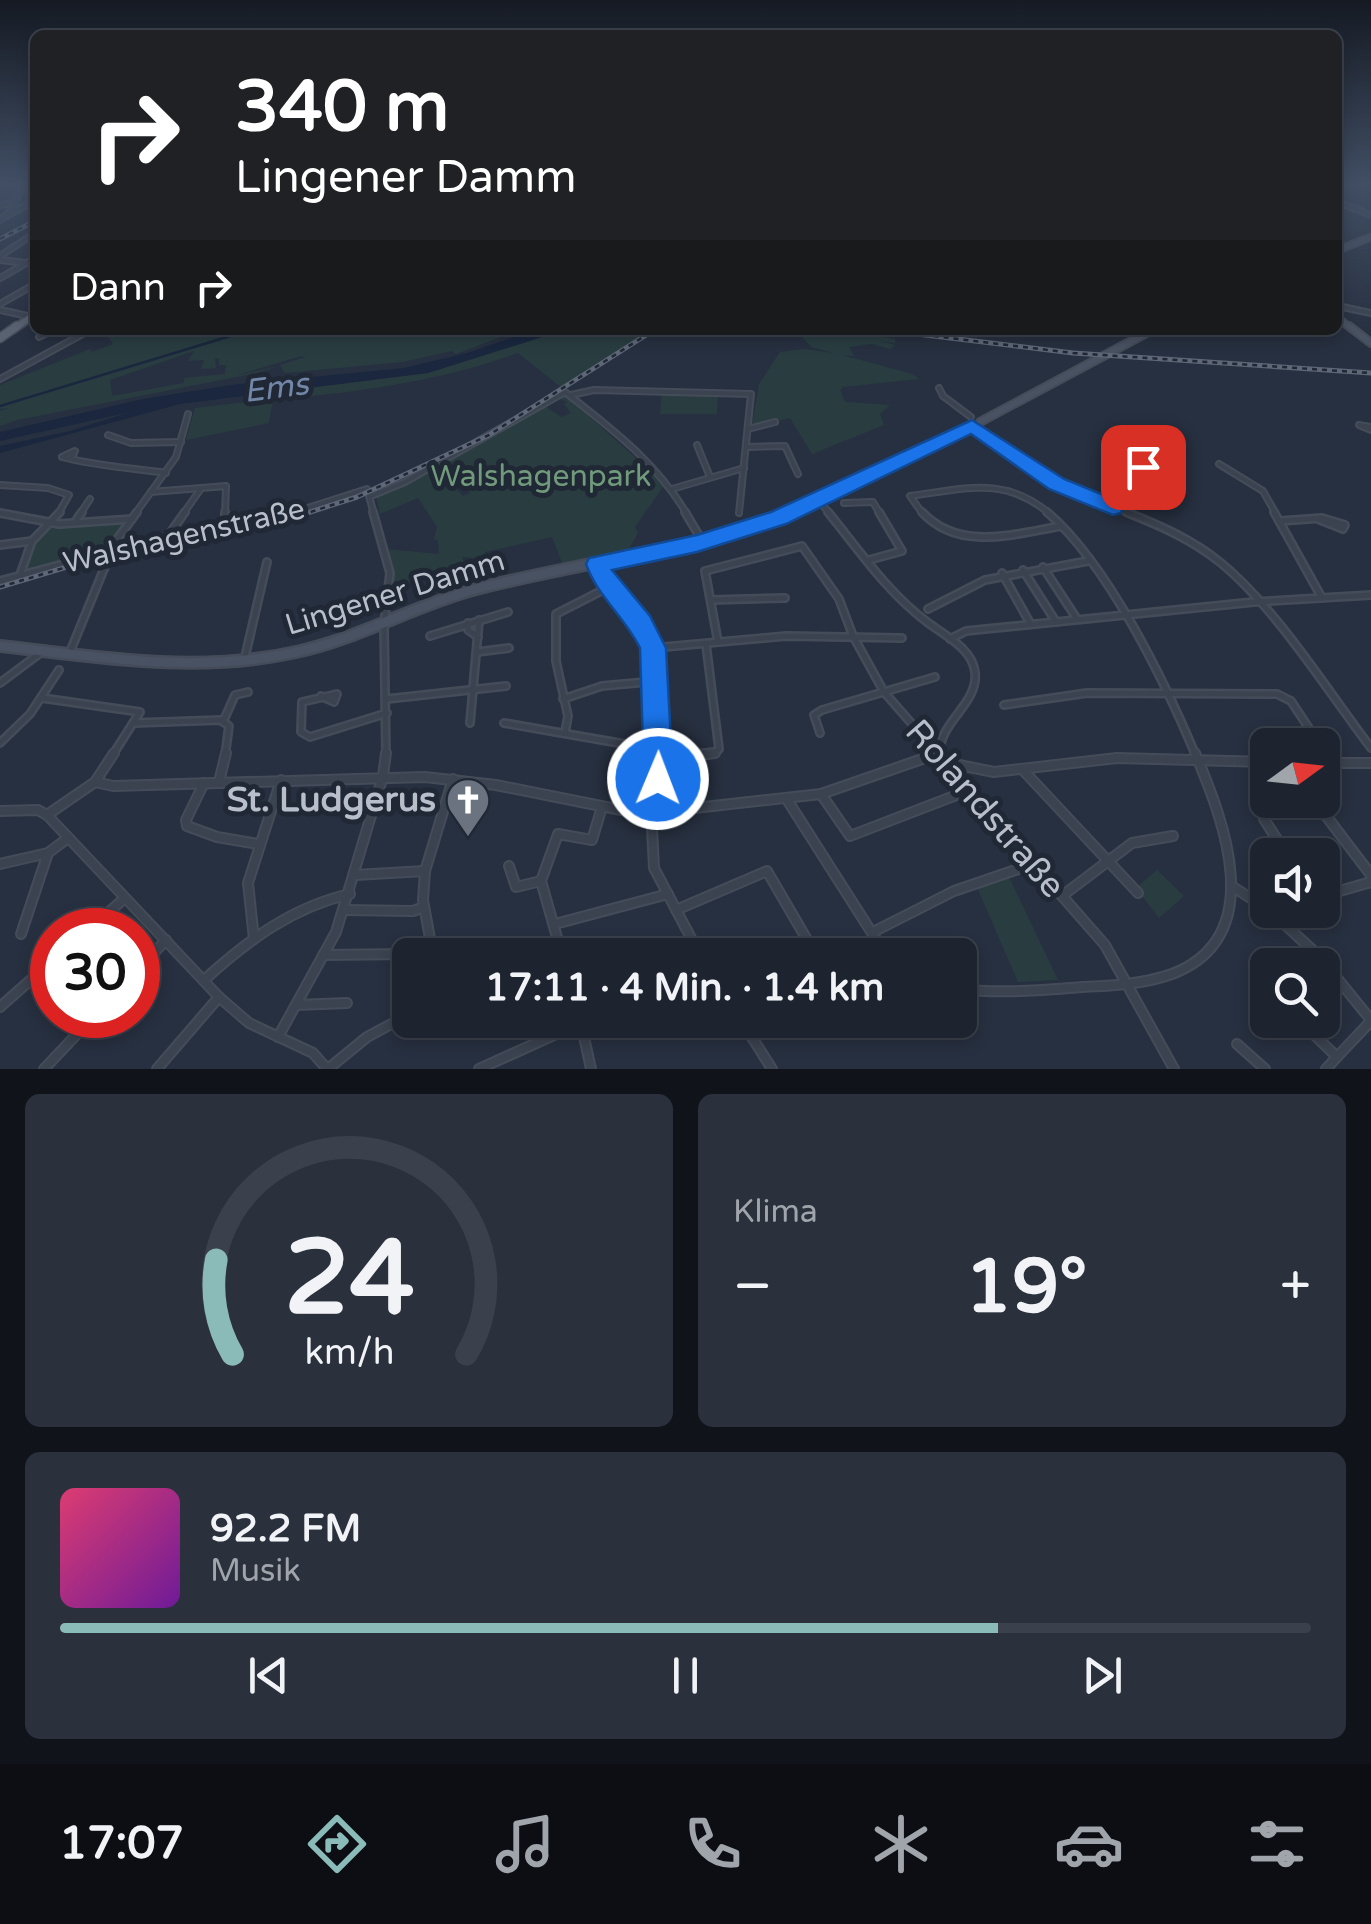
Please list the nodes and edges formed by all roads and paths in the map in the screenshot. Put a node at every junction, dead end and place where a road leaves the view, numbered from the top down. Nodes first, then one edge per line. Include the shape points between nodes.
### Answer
1 (30, 237) edge
2 (1371, 237) edge
3 (1342, 248) edge
4 (0, 258) edge
5 (27, 262) junction
6 (30, 262) edge
7 (1, 277) edge
8 (30, 287) edge
9 (0, 307) edge
10 (1342, 307) edge
11 (1371, 313) edge
12 (30, 315) edge
13 (30, 319) edge
14 (1342, 321) edge
15 (43, 335) edge
16 (81, 335) edge
17 (1143, 335) edge
18 (39, 337) dead end
19 (0, 338) edge
20 (1371, 343) edge
21 (0, 379) edge
22 (939, 388) dead end
23 (568, 393) junction
24 (188, 414) dead end
25 (775, 422) dead end
26 (973, 422) junction
27 (748, 429) junction
28 (108, 435) dead end
29 (181, 442) junction
30 (697, 446) dead end
31 (746, 447) junction
32 (70, 459) dead end
33 (1220, 464) dead end
34 (1143, 467) dead end
35 (744, 468) junction
36 (166, 473) junction
37 (798, 474) dead end
38 (710, 477) junction
39 (0, 485) edge
40 (672, 488) junction
41 (200, 490) junction
42 (151, 492) junction
43 (370, 496) junction
44 (90, 499) dead end
45 (819, 501) junction
46 (844, 503) dead end
47 (1113, 507) junction
48 (0, 513) edge
49 (739, 513) dead end
50 (132, 518) junction
51 (1318, 518) dead end
52 (75, 521) junction
53 (1280, 521) junction
54 (49, 522) junction
55 (224, 526) junction
56 (1061, 526) junction
57 (168, 536) junction
58 (32, 541) junction
59 (702, 542) junction
60 (0, 545) edge
61 (112, 549) junction
62 (869, 560) junction
63 (1088, 561) junction
64 (268, 562) dead end
65 (598, 564) junction
66 (1043, 567) junction
67 (1023, 570) junction
68 (1002, 574) junction
69 (20, 575) junction
70 (0, 581) edge
71 (609, 587) junction
72 (1371, 596) edge
73 (785, 598) dead end
74 (1322, 598) junction
75 (711, 600) junction
76 (1259, 602) junction
77 (928, 610) dead end
78 (508, 612) dead end
79 (1124, 615) junction
80 (479, 620) junction
81 (1077, 620) junction
82 (1056, 622) junction
83 (384, 624) junction
84 (468, 624) junction
85 (1030, 624) junction
86 (430, 636) dead end
87 (853, 636) junction
88 (478, 637) junction
89 (902, 638) dead end
90 (950, 639) junction
91 (706, 642) junction
92 (718, 642) junction
93 (0, 646) edge
94 (510, 648) dead end
95 (653, 648) junction
96 (44, 649) junction
97 (70, 652) junction
98 (477, 652) junction
99 (244, 660) junction
100 (59, 670) dead end
101 (934, 677) dead end
102 (656, 681) junction
103 (0, 682) edge
104 (506, 686) dead end
105 (474, 691) junction
106 (248, 692) dead end
107 (884, 692) junction
108 (1166, 694) junction
109 (321, 696) dead end
110 (42, 698) junction
111 (387, 699) junction
112 (564, 699) junction
113 (1004, 705) dead end
114 (387, 713) junction
115 (223, 722) junction
116 (133, 723) junction
117 (470, 723) dead end
118 (504, 723) dead end
119 (1307, 728) edge
120 (820, 732) dead end
121 (565, 733) junction
122 (0, 743) edge
123 (1371, 748) edge
124 (659, 755) junction
125 (941, 760) junction
126 (1197, 760) junction
127 (1250, 761) edge
128 (1340, 763) edge
129 (1371, 763) edge
130 (1022, 770) junction
131 (382, 776) junction
132 (452, 779) junction
133 (281, 780) junction
134 (95, 782) junction
135 (219, 782) junction
136 (204, 783) junction
137 (968, 791) junction
138 (821, 794) junction
139 (786, 798) junction
140 (602, 808) junction
141 (0, 811) edge
142 (654, 813) junction
143 (47, 815) junction
144 (1327, 818) edge
145 (1264, 819) dead end
146 (1173, 836) dead end
147 (68, 838) junction
148 (1276, 838) edge
149 (258, 844) junction
150 (48, 853) junction
151 (1109, 860) junction
152 (0, 864) edge
153 (1033, 864) junction
154 (509, 866) dead end
155 (425, 871) junction
156 (355, 876) junction
157 (1371, 878) edge
158 (541, 880) junction
159 (1233, 887) junction
160 (1340, 889) edge
161 (350, 894) junction
162 (668, 894) junction
163 (1138, 894) dead end
164 (1062, 896) junction
165 (124, 898) junction
166 (1250, 898) edge
167 (424, 907) junction
168 (113, 908) edge
169 (344, 910) junction
170 (676, 910) junction
171 (554, 924) junction
172 (1291, 928) edge
173 (873, 932) junction
174 (21, 934) dead end
175 (429, 938) edge
176 (556, 938) edge
177 (691, 938) edge
178 (806, 938) edge
179 (876, 938) edge
180 (254, 939) junction
181 (166, 940) junction
182 (160, 946) edge
183 (392, 954) edge
184 (323, 955) junction
185 (30, 980) edge
186 (204, 980) junction
187 (1130, 984) junction
188 (977, 991) edge
189 (219, 996) junction
190 (347, 1003) dead end
191 (296, 1005) junction
192 (0, 1007) edge
193 (1371, 1020) edge
194 (392, 1023) edge
195 (278, 1037) junction
196 (73, 1038) edge
197 (547, 1038) edge
198 (586, 1038) edge
199 (752, 1038) edge
200 (1317, 1038) edge
201 (1237, 1044) dead end
202 (1337, 1057) junction
203 (44, 1069) edge
204 (157, 1069) edge
205 (328, 1069) edge
206 (480, 1069) edge
207 (592, 1069) edge
208 (772, 1069) edge
209 (1174, 1069) edge
210 (1265, 1069) edge
211 (1326, 1069) edge

1 - 4 street
2 - 3 main road
4 - 5 street
5 - 6 street
5 - 7 street
8 - 9 street
9 - 12 street
10 - 11 street
13 - 19 main road
14 - 20 main road
15 - 18 street
16 - 21 street
17 - 26 main road, Lingener Damm
22 - 26 street
23 - 27 street via 751,394
23 - 40 street
23 - 43 street
24 - 29 street
25 - 27 street
26 - 45 main road, Lingener Damm
26 - 47 street via 1044,476
27 - 31 street
28 - 29 street via 131,443
29 - 36 street
30 - 38 street
31 - 35 street
31 - 37 street via 785,446
32 - 36 street
33 - 53 street via 1263,491
34 - 47 street via 1120,486
35 - 38 street
35 - 49 street
36 - 42 street
38 - 40 street
39 - 54 street via 66,492 69,501
40 - 59 street
41 - 42 street
41 - 55 street via 226,486
41 - 57 street
42 - 50 street
43 - 55 street, Walshagenstraße via 367,488 298,512
43 - 83 street via 390,572
44 - 52 street
45 - 59 main road, Lingener Damm
45 - 62 street
46 - 62 street via 873,502 902,552
47 - 76 street via 1206,550
48 - 54 street
50 - 52 street
50 - 61 street
51 - 53 street
52 - 54 street
53 - 74 street
54 - 58 street
55 - 57 street, Walshagenstraße
56 - 56 street via 964,539 929,522 910,496 1010,490 1042,505
56 - 63 street
57 - 61 street, Walshagenstraße
58 - 60 street
58 - 69 street
59 - 65 main road, Lingener Damm
61 - 69 street, Walshagenstraße
61 - 97 street
62 - 90 street via 904,602
63 - 66 street
63 - 79 street
64 - 99 street
65 - 71 street
65 - 83 main road, Lingener Damm via 473,590
66 - 67 street
66 - 81 street
67 - 68 street
67 - 82 street
68 - 77 street via 948,594
68 - 85 street
69 - 70 street, Walshagenstraße
71 - 95 street
71 - 112 street via 556,614
72 - 74 street
73 - 75 street
74 - 76 street
75 - 87 street, Rolandstraße via 705,571 800,545 839,599
75 - 92 street
76 - 79 street
76 - 123 street
78 - 80 street
79 - 81 street
79 - 108 street
80 - 84 street
80 - 88 street
81 - 82 street
82 - 85 street
83 - 99 main road, Lingener Damm via 298,652
83 - 111 street
84 - 86 street
84 - 88 street
85 - 90 street
87 - 89 street
87 - 92 street
87 - 107 street, Rolandstraße
88 - 98 street
90 - 125 street via 969,658 975,678 939,741
91 - 92 street
91 - 95 street
91 - 124 street via 718,748 714,754
93 - 96 main road, Lingener Damm
94 - 98 street
95 - 102 street
96 - 97 main road, Lingener Damm
96 - 103 street
97 - 99 main road, Lingener Damm via 164,664
98 - 105 street
100 - 110 street
101 - 107 street
102 - 112 street via 602,686
102 - 124 street
104 - 105 street
105 - 111 street
105 - 117 street
106 - 115 street via 235,695
107 - 120 street via 814,715
107 - 125 street, Rolandstraße
108 - 113 street via 1087,693
108 - 119 street via 1285,697
108 - 126 street
109 - 114 street via 302,702 301,732 310,737
110 - 116 street via 140,712
110 - 122 street
111 - 114 street
112 - 121 street
114 - 131 street
115 - 116 street
115 - 135 street via 230,734
116 - 134 street
118 - 121 street
121 - 124 street
124 - 142 street
125 - 130 street via 994,772
125 - 137 street, Rolandstraße
125 - 138 street via 916,760
126 - 127 street
126 - 130 street via 1117,758
126 - 159 street via 1226,830
128 - 129 street
130 - 151 street
131 - 132 street
131 - 133 street
131 - 156 street
132 - 140 street
132 - 155 street
133 - 135 street
133 - 149 street
134 - 136 street
134 - 143 street
135 - 136 street
136 - 149 street via 187,826
137 - 138 street via 850,836
137 - 153 street, Rolandstraße
138 - 139 street
139 - 142 street
139 - 173 street
140 - 142 street
140 - 158 street via 592,840 558,834
141 - 143 street
142 - 162 street via 654,868
143 - 147 street
144 - 157 street
145 - 148 street
146 - 151 street via 1132,843
147 - 150 street
147 - 165 street
149 - 180 street via 248,883
150 - 152 street
150 - 174 street
151 - 163 street
151 - 164 street
153 - 164 street, Rolandstraße
153 - 173 street via 954,891
154 - 158 street via 516,887
155 - 156 street
155 - 167 street
156 - 161 street
157 - 160 street
158 - 171 street
159 - 166 street
159 - 187 street via 1219,932 1199,958 1163,978
161 - 169 street
161 - 180 street via 326,898
162 - 170 street
162 - 171 street
164 - 187 street, Rolandstraße
165 - 168 street
165 - 181 street
167 - 169 street
167 - 175 street
169 - 184 street
170 - 177 street
170 - 178 street via 766,871
171 - 176 street
172 - 193 street
173 - 179 street
180 - 186 street
181 - 182 street
181 - 186 street
183 - 184 street
184 - 191 street
185 - 192 street
186 - 189 street
187 - 188 street
187 - 209 street, Rolandstraße
189 - 195 street via 249,1023
189 - 204 street
190 - 191 street
191 - 195 street
193 - 202 street
194 - 205 street
195 - 205 street via 313,1053
196 - 203 street
197 - 206 street
198 - 207 street
199 - 208 street
200 - 202 street
201 - 210 street
202 - 211 street

